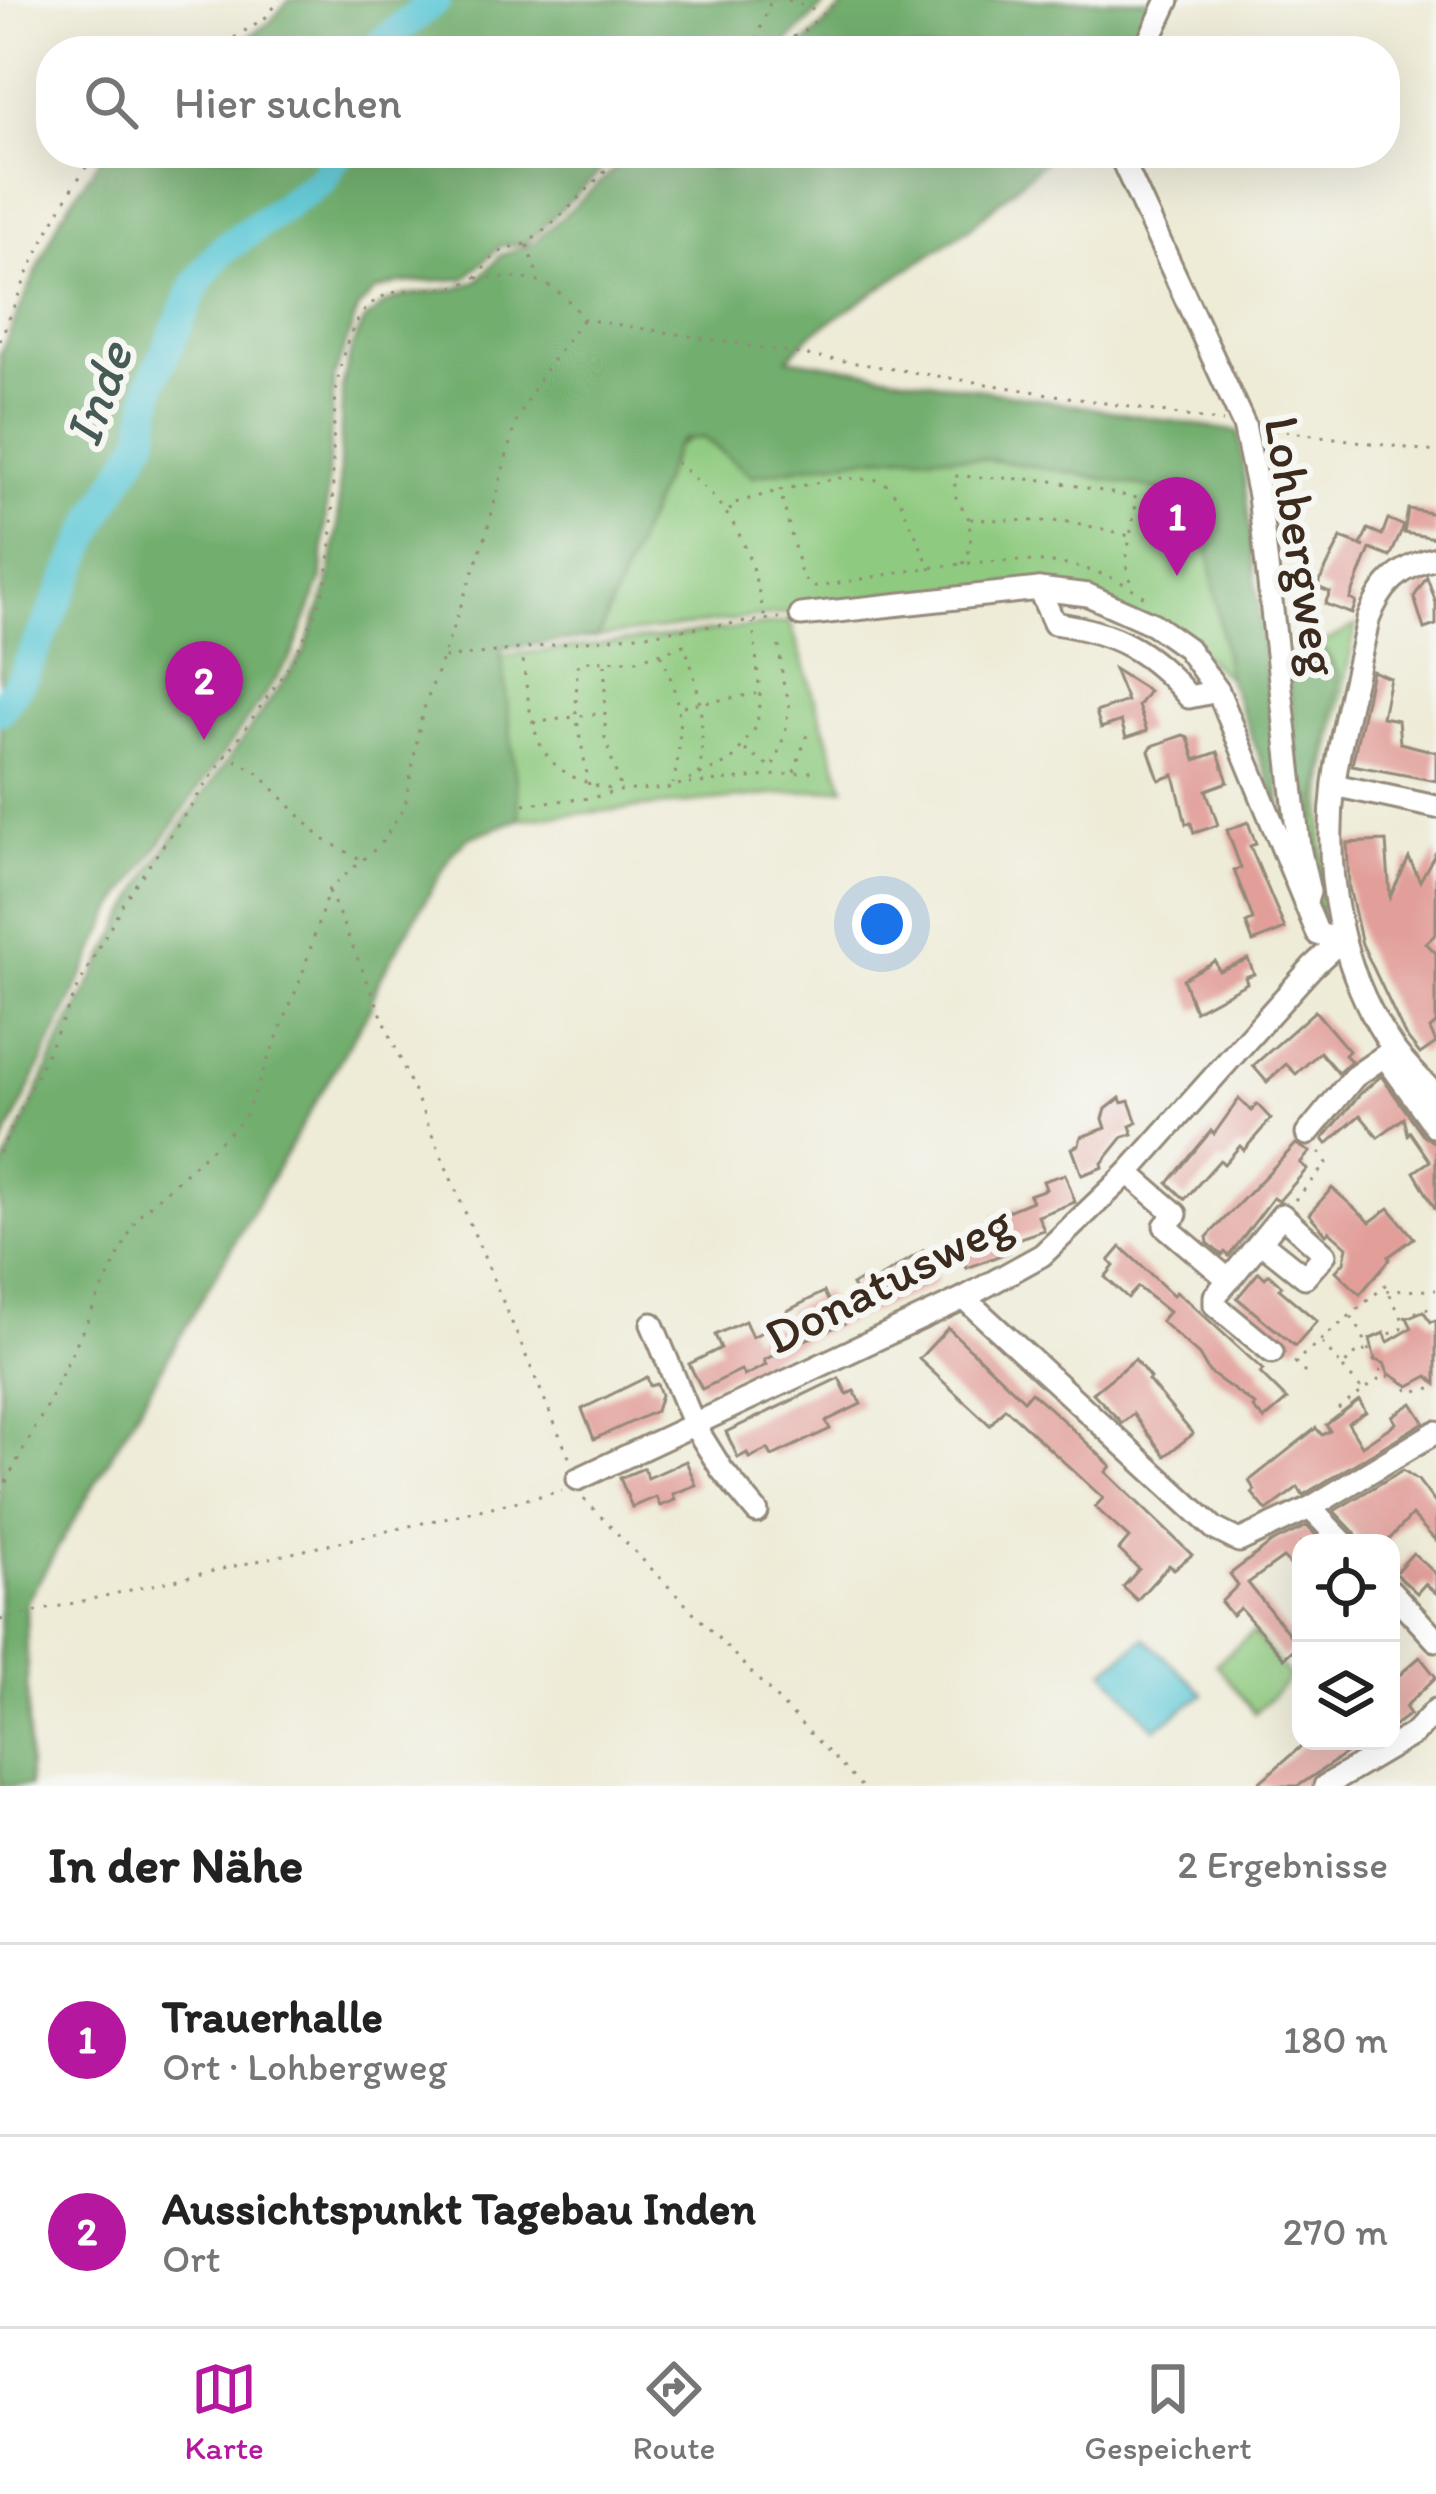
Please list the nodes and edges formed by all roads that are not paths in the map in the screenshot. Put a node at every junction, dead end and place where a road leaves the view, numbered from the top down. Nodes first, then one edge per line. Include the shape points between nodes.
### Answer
1 (1168, 0) edge
2 (1151, 36) edge
3 (1126, 168) edge
4 (1436, 558) edge
5 (1040, 589) junction
6 (801, 615) road end
7 (1218, 691) junction
8 (1334, 784) junction
9 (1436, 807) edge
10 (1305, 904) junction
11 (1341, 940) junction
12 (1390, 1053) junction
13 (1426, 1072) edge
14 (1436, 1096) edge
15 (1436, 1127) edge
16 (1307, 1134) road end
17 (1128, 1173) junction
18 (1261, 1242) junction
19 (1228, 1280) junction
20 (964, 1298) junction
21 (652, 1324) dead end
22 (1272, 1352) dead end
23 (694, 1425) junction
24 (1436, 1432) edge
25 (578, 1479) road end
26 (1310, 1508) junction
27 (757, 1512) dead end
28 (1335, 1534) edge
29 (1400, 1601) edge
30 (1436, 1640) edge
31 (1436, 1710) edge
32 (1325, 1786) edge

1 - 2 street
3 - 10 street, Lohbergweg via 1244,425
4 - 8 street via 1393,577 1377,595
5 - 6 street, Lohbergweg
5 - 7 street, Lohbergweg via 1088,595 1153,624 1187,648
5 - 7 street via 1054,623 1128,645 1164,666 1190,697
7 - 10 street, Lohbergweg
8 - 9 street
8 - 11 street
10 - 11 street, Lohbergweg via 1318,934
11 - 12 street
11 - 17 street, Donatusweg
12 - 13 street
12 - 15 street
12 - 16 street via 1354,1077
13 - 14 street
17 - 19 street via 1176,1214 1165,1226
17 - 20 street, Donatusweg via 1042,1255
18 - 18 street via 1282,1215 1324,1253 1305,1277
18 - 19 street
19 - 22 street via 1215,1305
20 - 23 street, Donatusweg
20 - 26 street via 1215,1529 1239,1541
21 - 23 street
23 - 25 street, Donatusweg
23 - 27 street
24 - 26 street
26 - 28 street
29 - 30 street
31 - 32 street via 1413,1734

